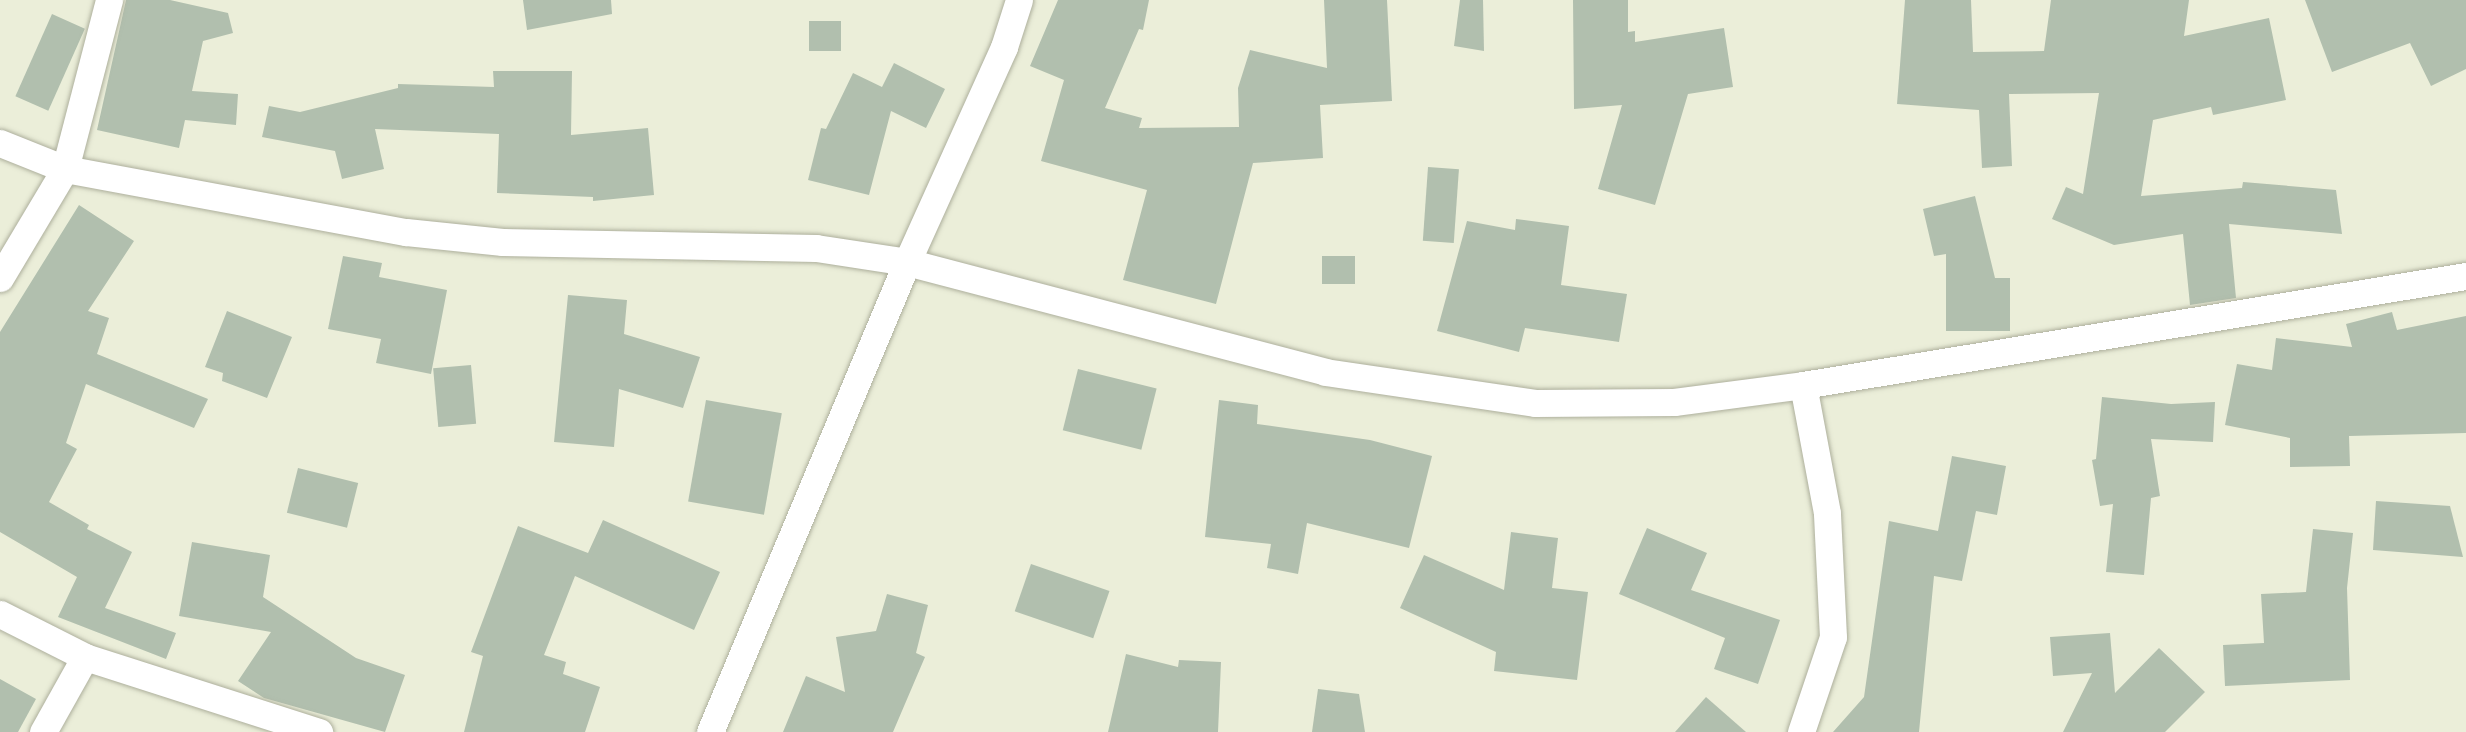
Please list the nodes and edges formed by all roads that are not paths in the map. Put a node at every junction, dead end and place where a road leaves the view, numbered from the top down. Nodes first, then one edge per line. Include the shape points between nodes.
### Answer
1 (109, 0) edge
2 (1019, 0) edge
3 (0, 143) edge
4 (65, 169) junction
5 (908, 262) junction
6 (2466, 276) edge
7 (0, 278) edge
8 (1803, 385) junction
9 (0, 614) edge
10 (85, 657) junction
11 (43, 732) edge
12 (319, 732) edge
13 (711, 732) edge
14 (1801, 732) edge

1 - 4 street
2 - 5 street via 1004,47
3 - 4 street
4 - 5 street via 406,232 502,242 816,248
4 - 7 street
5 - 8 street via 1325,372 1535,403 1674,402
5 - 13 street
6 - 8 street
8 - 14 street via 1827,513 1833,637
9 - 10 street
10 - 11 street
10 - 12 street

